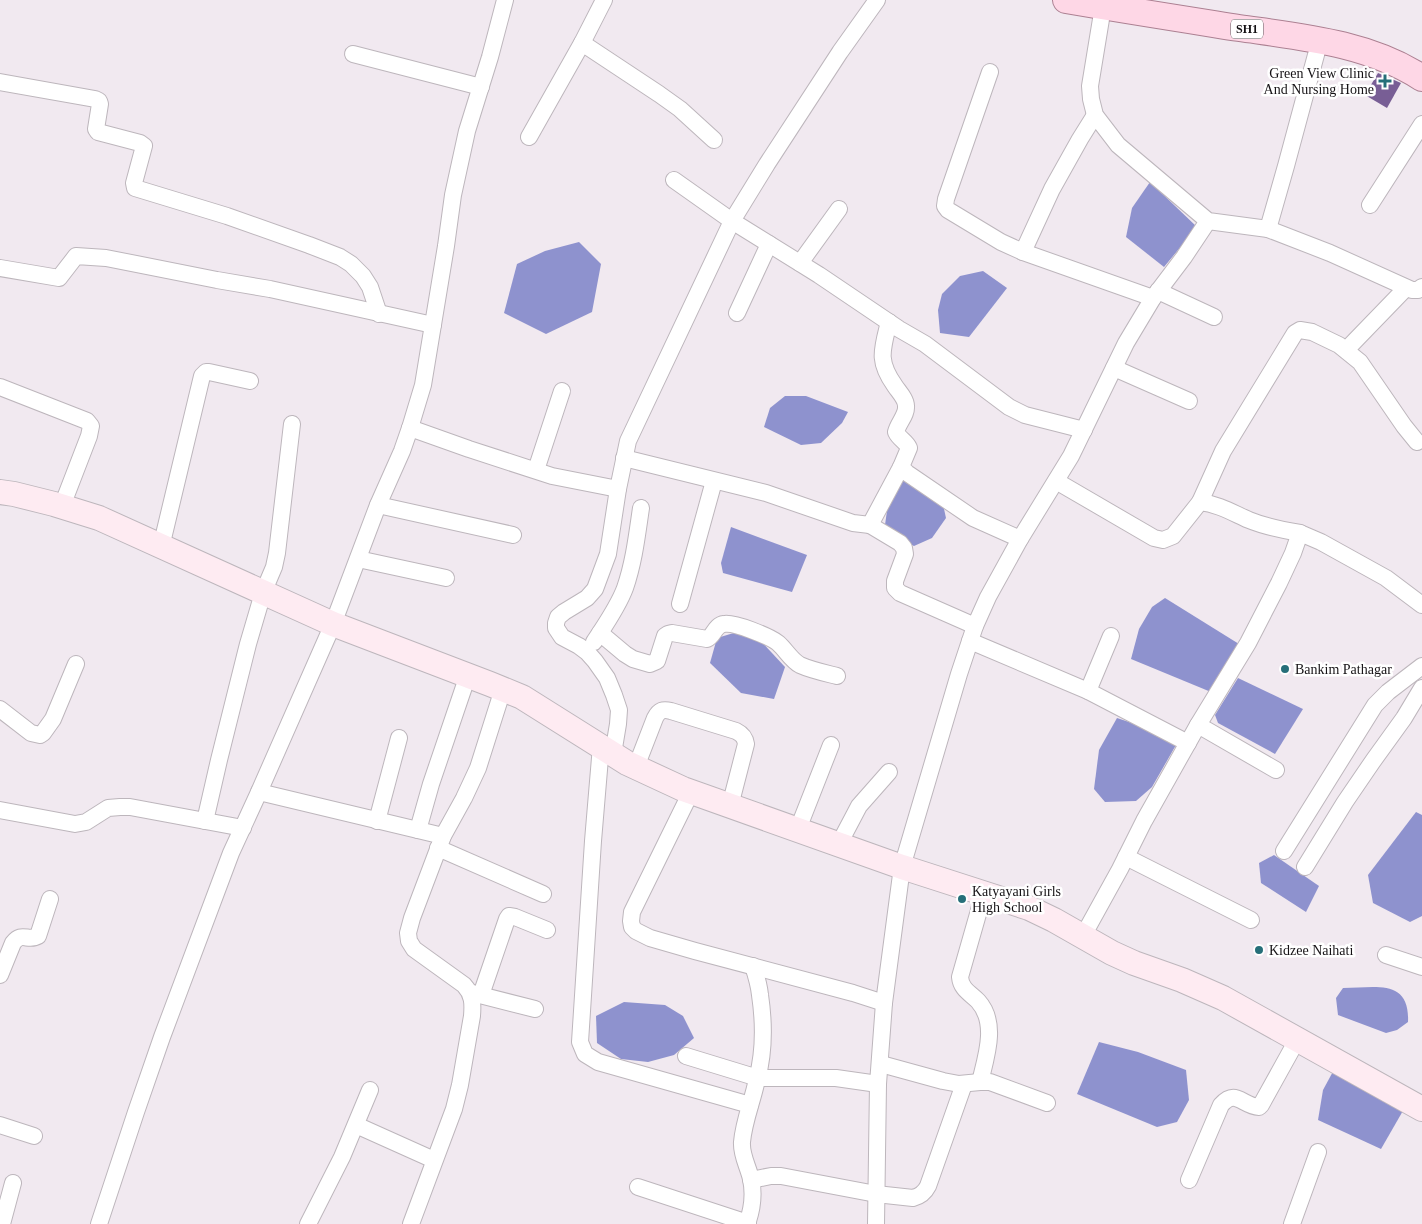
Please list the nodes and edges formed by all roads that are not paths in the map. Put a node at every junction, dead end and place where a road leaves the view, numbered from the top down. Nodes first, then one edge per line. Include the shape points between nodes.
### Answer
1 (505, 0) edge
2 (604, 0) edge
3 (877, 0) edge
4 (1067, 0) edge
5 (1103, 7) junction
6 (1320, 40) junction
7 (582, 43) junction
8 (353, 54) dead end
9 (990, 72) dead end
10 (1422, 78) edge
11 (0, 82) edge
12 (481, 87) junction
13 (1095, 114) junction
14 (1422, 124) edge
15 (529, 136) dead end
16 (714, 140) dead end
17 (674, 180) dead end
18 (1370, 205) dead end
19 (839, 209) dead end
20 (732, 221) junction
21 (1208, 221) junction
22 (1268, 230) junction
23 (769, 244) junction
24 (1023, 252) junction
25 (800, 263) junction
26 (0, 268) edge
27 (1414, 288) edge
28 (1155, 294) junction
29 (737, 313) dead end
30 (379, 314) junction
31 (1214, 317) dead end
32 (889, 322) junction
33 (433, 325) junction
34 (1346, 350) junction
35 (1114, 368) junction
36 (250, 381) dead end
37 (0, 387) edge
38 (562, 391) dead end
39 (1189, 401) dead end
40 (292, 424) dead end
41 (410, 428) junction
42 (1084, 430) junction
43 (1417, 442) dead end
44 (624, 458) junction
45 (901, 467) junction
46 (536, 470) junction
47 (714, 481) junction
48 (1056, 481) junction
49 (618, 489) junction
50 (0, 492) edge
51 (1200, 502) junction
52 (378, 505) junction
53 (62, 506) junction
54 (641, 508) dead end
55 (870, 525) junction
56 (1300, 533) junction
57 (513, 535) dead end
58 (1020, 539) junction
59 (160, 547) junction
60 (358, 559) junction
61 (446, 578) dead end
62 (263, 593) junction
63 (1419, 597) edge
64 (680, 604) dead end
65 (333, 624) junction
66 (600, 633) junction
67 (972, 633) junction
68 (1111, 636) dead end
69 (587, 652) junction
70 (76, 664) dead end
71 (1422, 666) edge
72 (468, 675) junction
73 (837, 676) dead end
74 (1422, 688) edge
75 (503, 689) junction
76 (1088, 691) junction
77 (0, 709) edge
78 (1198, 725) junction
79 (399, 738) dead end
80 (1188, 743) junction
81 (831, 745) dead end
82 (607, 750) junction
83 (636, 767) junction
84 (1276, 770) dead end
85 (889, 772) dead end
86 (259, 792) junction
87 (691, 792) junction
88 (730, 806) junction
89 (0, 810) edge
90 (205, 821) junction
91 (377, 821) junction
92 (243, 828) junction
93 (798, 829) junction
94 (418, 830) junction
95 (441, 842) junction
96 (839, 844) junction
97 (1284, 851) dead end
98 (1126, 857) junction
99 (1304, 867) dead end
100 (902, 868) junction
101 (984, 893) junction
102 (544, 894) dead end
103 (50, 899) dead end
104 (1251, 920) dead end
105 (546, 930) dead end
106 (1083, 936) junction
107 (1386, 955) dead end
108 (753, 966) junction
109 (1422, 966) edge
110 (0, 975) edge
111 (476, 994) junction
112 (884, 1003) junction
113 (535, 1009) dead end
114 (1297, 1040) junction
115 (686, 1056) dead end
116 (881, 1064) junction
117 (758, 1078) junction
118 (972, 1083) junction
119 (878, 1084) junction
120 (370, 1090) dead end
121 (1047, 1103) dead end
122 (750, 1105) junction
123 (1422, 1109) edge
124 (0, 1125) edge
125 (356, 1125) junction
126 (34, 1136) dead end
127 (1318, 1152) dead end
128 (434, 1160) junction
129 (752, 1180) junction
130 (1189, 1180) dead end
131 (13, 1184) dead end
132 (638, 1187) dead end
133 (876, 1194) junction
134 (2, 1224) edge
135 (99, 1224) edge
136 (308, 1224) edge
137 (411, 1224) edge
138 (747, 1224) edge
139 (876, 1224) edge
140 (1292, 1224) edge

1 - 12 street
2 - 7 street
3 - 20 street
4 - 5 main road, SH1
5 - 6 main road, SH1
5 - 13 street via 1090,86
6 - 10 main road, SH1 via 1380,56
6 - 22 street
7 - 15 street
7 - 16 street via 666,99
8 - 12 street
9 - 24 street via 945,206 1001,242
11 - 30 street via 95,98 100,104 98,132 144,146 134,183 136,188 340,257 363,276
12 - 33 street via 467,131 453,195
13 - 21 street via 1118,145
13 - 24 street via 1052,189
14 - 18 street
17 - 20 street
19 - 25 street
20 - 23 street
20 - 44 street via 638,418
21 - 22 street
21 - 28 street
22 - 27 street
23 - 25 street
23 - 29 street
24 - 28 street
25 - 32 street
26 - 30 street via 59,278 76,256 106,258 270,289
27 - 34 street
28 - 31 street
28 - 35 street
30 - 33 street
32 - 42 street via 925,344 1009,407 1025,415
32 - 45 street via 882,351 883,362 906,407 896,432 909,448
33 - 41 street via 423,385
34 - 43 street via 1360,362
34 - 51 street via 1312,332 1300,330 1295,333 1223,451
35 - 39 street
35 - 42 street
36 - 59 street via 209,372 202,376
37 - 53 street via 87,421 91,426
38 - 46 street
40 - 62 street via 277,553
41 - 46 street
41 - 52 street
42 - 48 street
44 - 47 street
44 - 49 street
45 - 55 street
45 - 58 street via 973,518
46 - 49 street
47 - 55 street via 766,493 853,523
47 - 64 street
48 - 51 street via 1142,532 1163,540 1173,536
48 - 58 street
49 - 69 street via 608,554 595,589 588,598 558,617 556,623 562,637
50 - 53 street
51 - 56 street via 1274,529
52 - 57 street
52 - 60 street
53 - 59 street via 99,518
54 - 66 street via 625,589
55 - 67 street via 904,548 895,588
56 - 63 street
56 - 78 street via 1248,643
58 - 67 street
59 - 62 street
60 - 61 street
60 - 65 street
62 - 65 street
62 - 90 street
65 - 72 street
65 - 86 street
66 - 69 street
66 - 73 street via 633,659 650,664 657,661 668,634 707,640 720,625 736,625 772,639 800,664
67 - 76 street
67 - 100 street
68 - 76 street
69 - 82 street via 607,678 619,710 618,724
70 - 77 street via 53,719 40,735 31,733
71 - 97 street via 1375,705
72 - 75 street
72 - 94 street
74 - 99 street
75 - 82 street via 522,697
75 - 95 street via 478,768
76 - 80 street
78 - 80 street
78 - 84 street
79 - 91 street
80 - 98 street
81 - 93 street
82 - 83 street
82 - 122 street via 593,840 580,1033 582,1048 585,1054 598,1062
83 - 87 street
83 - 88 street via 655,718 662,710 736,731 746,739 746,744
85 - 96 street via 859,806
86 - 91 street
86 - 92 street
87 - 88 street
87 - 108 street via 632,912 632,926 650,938
88 - 93 street
89 - 90 street via 75,824 86,822 108,808 130,807
90 - 92 street
91 - 94 street
92 - 135 street via 162,1037
93 - 96 street
94 - 95 street
95 - 102 street
95 - 111 street via 412,918 409,941 414,949
96 - 100 street
98 - 104 street
98 - 106 street
100 - 101 street
100 - 112 street
101 - 106 street via 1028,908
101 - 118 street via 960,977 962,986 984,1010 989,1031 989,1045
103 - 110 street via 38,936 16,939
105 - 111 street via 510,916
106 - 114 street via 1134,963 1223,998
107 - 109 street
108 - 112 street
108 - 117 street via 762,1020
111 - 113 street
111 - 128 street via 472,999 472,1016 454,1109
112 - 116 street
114 - 123 street
114 - 130 street via 1259,1107 1235,1097 1221,1105
115 - 117 street
116 - 118 street via 943,1081
116 - 119 street
117 - 119 street via 836,1078
117 - 122 street
118 - 121 street via 990,1082
118 - 133 street via 946,1137 926,1190 913,1198
119 - 133 street
120 - 125 street
122 - 129 street via 742,1154
124 - 126 street
125 - 128 street
125 - 136 street
127 - 140 street
128 - 137 street
129 - 133 street via 771,1176 793,1178
129 - 138 street
131 - 134 street
132 - 138 street
133 - 139 street

